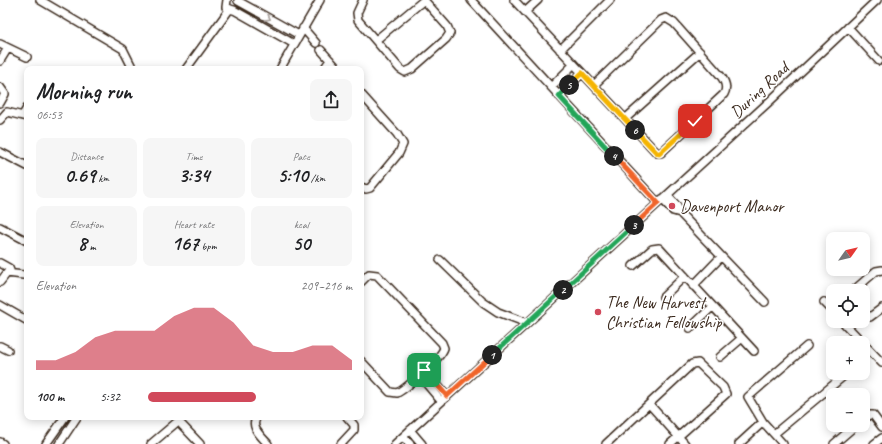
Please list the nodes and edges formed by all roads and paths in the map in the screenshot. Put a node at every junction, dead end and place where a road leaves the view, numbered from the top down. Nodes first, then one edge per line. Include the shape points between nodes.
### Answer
1 (40, 0) edge
2 (227, 0) edge
3 (320, 0) edge
4 (363, 0) edge
5 (424, 0) edge
6 (471, 0) edge
7 (514, 0) edge
8 (538, 0) edge
9 (610, 0) edge
10 (877, 0) edge
11 (237, 1) edge
12 (232, 10) junction
13 (525, 12) junction
14 (848, 27) junction
15 (303, 28) junction
16 (299, 35) junction
17 (376, 40) junction
18 (0, 44) edge
19 (294, 44) junction
20 (316, 44) dead end
21 (8, 48) junction
22 (321, 50) dead end
23 (560, 50) junction
24 (700, 52) junction
25 (27, 57) dead end
26 (330, 60) junction
27 (0, 61) edge
28 (879, 61) dead end
29 (574, 64) junction
30 (132, 66) edge
31 (188, 66) edge
32 (282, 66) edge
33 (326, 66) edge
34 (335, 66) edge
35 (582, 73) junction
36 (594, 85) junction
37 (0, 87) edge
38 (551, 87) junction
39 (559, 96) junction
40 (364, 97) edge
41 (0, 103) edge
42 (24, 116) edge
43 (625, 119) junction
44 (0, 120) edge
45 (0, 152) edge
46 (24, 164) edge
47 (364, 188) edge
48 (662, 199) junction
49 (0, 227) edge
50 (24, 239) edge
51 (721, 257) junction
52 (440, 260) dead end
53 (0, 263) edge
54 (633, 266) dead end
55 (882, 270) edge
56 (11, 273) junction
57 (24, 273) edge
58 (685, 276) junction
59 (364, 279) edge
60 (0, 282) edge
61 (861, 284) edge
62 (693, 286) junction
63 (663, 297) dead end
64 (765, 302) dead end
65 (0, 305) edge
66 (712, 307) junction
67 (882, 308) edge
68 (870, 318) dead end
69 (24, 319) edge
70 (527, 323) junction
71 (690, 328) dead end
72 (849, 328) edge
73 (742, 338) junction
74 (0, 346) edge
75 (807, 346) dead end
76 (8, 350) dead end
77 (754, 351) dead end
78 (720, 357) dead end
79 (882, 363) edge
80 (364, 364) edge
81 (421, 372) junction
82 (839, 380) edge
83 (433, 385) junction
84 (447, 396) junction
85 (441, 401) junction
86 (650, 405) junction
87 (870, 415) edge
88 (63, 420) edge
89 (75, 420) edge
90 (255, 420) edge
91 (350, 420) edge
92 (763, 422) junction
93 (882, 427) edge
94 (410, 430) junction
95 (848, 432) edge
96 (774, 434) junction
97 (678, 436) junction
98 (403, 437) junction
99 (882, 438) edge
100 (0, 442) edge
101 (3, 444) edge
102 (46, 444) edge
103 (59, 444) edge
104 (150, 444) edge
105 (200, 444) edge
106 (268, 444) edge
107 (341, 444) edge
108 (395, 444) edge
109 (410, 444) edge
110 (422, 444) edge
111 (606, 444) edge
112 (670, 444) edge
113 (685, 444) edge
114 (739, 444) edge
115 (783, 444) edge
116 (834, 444) edge
117 (874, 444) edge

1 - 30 street via 123,49
2 - 12 street via 226,7
3 - 15 street
4 - 17 street via 357,18
5 - 17 street
5 - 17 street via 450,34 412,69 402,71
6 - 38 street
7 - 13 street
8 - 13 street
9 - 23 street
10 - 14 street, During Road
11 - 12 street via 238,6
11 -> 16 street
12 - 19 street
12 - 31 street
13 - 23 street
14 - 28 street
14 - 48 street, During Road
15 - 16 street
15 - 20 street
16 - 19 street
18 - 21 street
19 - 32 street
21 - 25 street
21 - 27 street
22 - 26 street
23 - 29 street
24 - 36 street via 671,20 663,19
24 - 43 street
24 - 43 street via 723,79 726,90 662,152 656,152
26 - 33 street
26 - 34 street
29 - 35 street
29 - 38 street
35 - 36 street
35 - 39 street
36 - 43 street
37 - 41 street via 5,94
38 - 39 street
39 - 48 street
40 - 47 street via 398,134 403,144 399,153 370,188
42 - 44 street via 7,112
45 - 46 street
48 - 51 street via 673,211 680,213
48 - 70 street, During Road
49 - 50 street
51 - 62 street
51 - 64 street
52 - 70 street via 486,304 498,312
53 - 56 street via 9,268
54 - 58 street via 652,249 658,247
55 - 61 street via 876,271
56 - 57 street
56 - 60 street via 6,274
58 - 62 street
58 - 63 street
59 - 81 street via 369,274 377,275 442,343 443,351
62 - 66 street
65 - 69 street
66 - 71 street
66 - 73 street
67 - 68 street
70 - 84 street, During Road
72 - 79 street
73 - 77 street
73 - 78 street
74 - 76 street
75 - 92 street via 748,397
80 - 81 street via 390,392 394,393 400,392
81 - 83 street
82 - 96 street
83 - 84 street
83 - 85 street
84 - 85 street, During Road
85 - 94 street, During Road
86 - 97 street
86 - 97 street via 695,363 700,364 723,387 726,392 724,397
86 - 111 street
87 - 93 street via 873,415
88 - 102 street
89 - 103 street
90 - 106 street via 255,427
91 - 107 street via 354,425 354,430
92 - 96 street
92 - 114 street
94 - 98 street, During Road
94 - 110 street
95 - 116 street
96 - 115 street
97 - 112 street
97 - 113 street
98 - 108 street, During Road
98 - 109 street
99 - 117 street
100 - 101 street
104 - 105 street via 177,422

